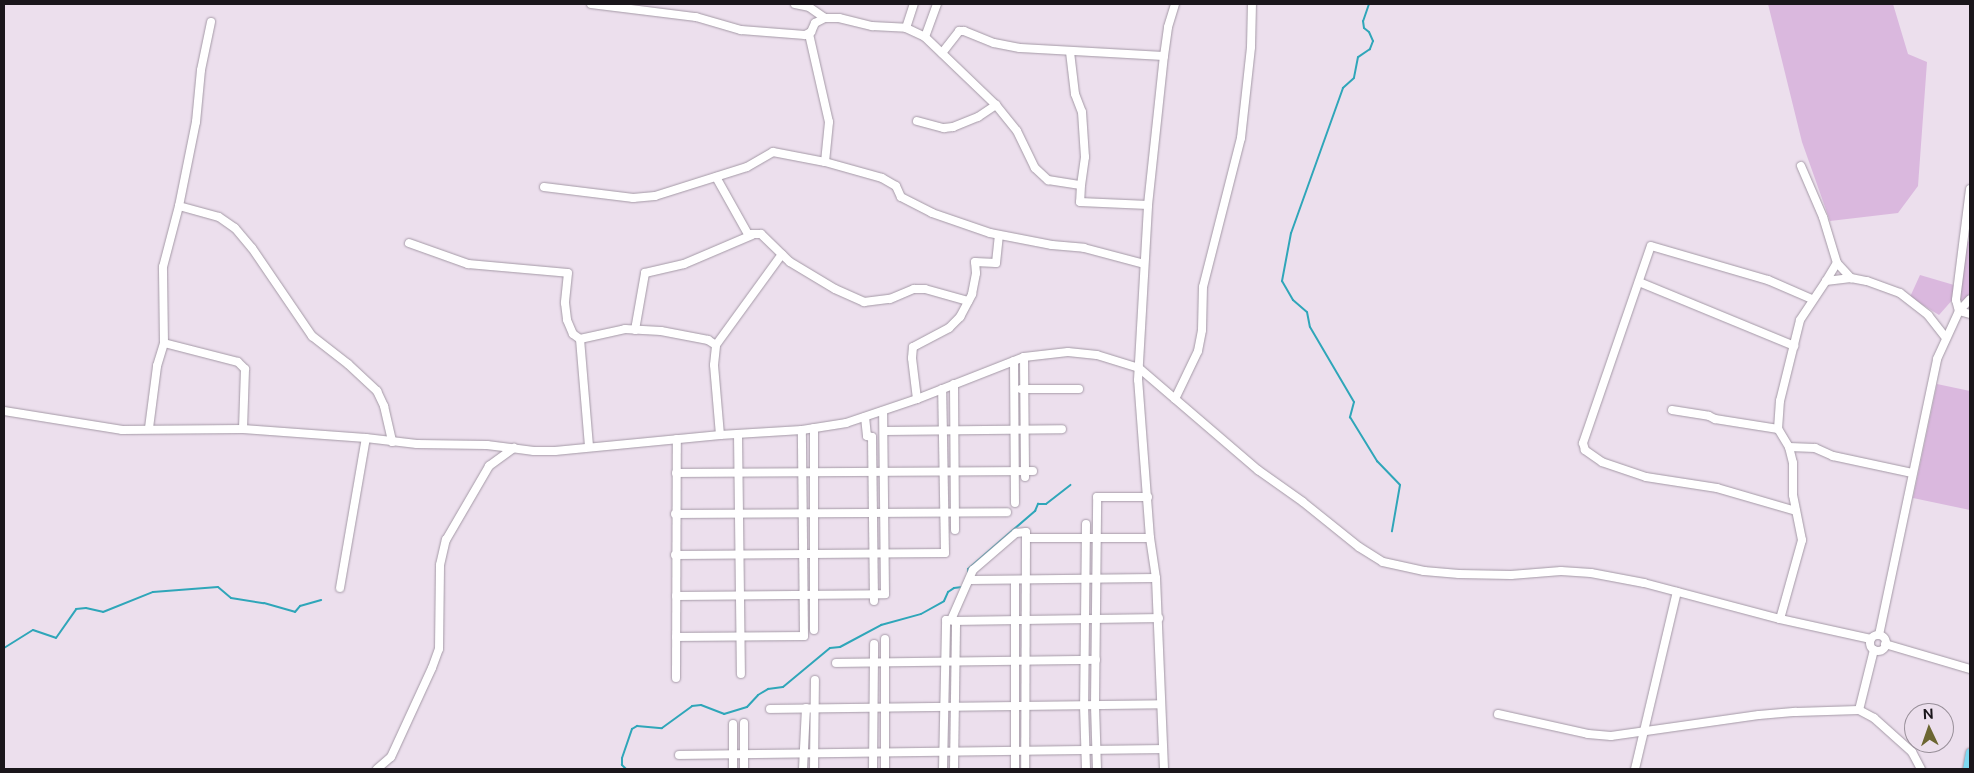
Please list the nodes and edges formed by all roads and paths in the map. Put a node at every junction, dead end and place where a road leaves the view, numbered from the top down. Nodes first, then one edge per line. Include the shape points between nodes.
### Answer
1 (591, 4) edge
2 (795, 4) edge
3 (914, 4) edge
4 (937, 4) edge
5 (1176, 4) edge
6 (1252, 4) edge
7 (826, 18) junction
8 (211, 22) dead end
9 (906, 28) junction
10 (809, 34) junction
11 (925, 37) junction
12 (1070, 52) junction
13 (942, 53) junction
14 (1164, 56) junction
15 (996, 105) junction
16 (917, 121) dead end
17 (825, 162) junction
18 (1802, 166) dead end
19 (716, 177) junction
20 (1082, 185) junction
21 (544, 187) dead end
22 (1970, 189) edge
23 (1148, 205) junction
24 (179, 206) junction
25 (752, 235) junction
26 (1000, 235) junction
27 (409, 243) dead end
28 (782, 254) junction
29 (1837, 263) junction
30 (1144, 264) junction
31 (1851, 278) junction
32 (1639, 282) junction
33 (1826, 282) junction
34 (1812, 299) junction
35 (1970, 299) edge
36 (968, 301) junction
37 (1959, 311) junction
38 (1970, 314) edge
39 (635, 330) junction
40 (1945, 337) junction
41 (580, 339) junction
42 (164, 343) junction
43 (716, 346) junction
44 (1794, 346) junction
45 (1024, 357) junction
46 (1014, 361) junction
47 (1138, 368) junction
48 (954, 384) junction
49 (942, 389) junction
50 (1014, 389) junction
51 (1025, 389) junction
52 (1079, 389) dead end
53 (917, 399) junction
54 (1175, 399) junction
55 (1672, 410) dead end
56 (4, 411) edge
57 (884, 411) junction
58 (865, 417) junction
59 (149, 428) junction
60 (814, 428) junction
61 (243, 429) junction
62 (1062, 429) dead end
63 (1778, 429) junction
64 (802, 430) junction
65 (942, 430) junction
66 (954, 430) junction
67 (1014, 430) junction
68 (1025, 430) junction
69 (884, 431) junction
70 (738, 434) junction
71 (720, 435) junction
72 (366, 438) junction
73 (677, 439) junction
74 (392, 442) junction
75 (589, 447) junction
76 (1789, 447) junction
77 (514, 448) junction
78 (1015, 471) junction
79 (803, 472) junction
80 (814, 472) junction
81 (873, 472) junction
82 (884, 472) junction
83 (943, 472) junction
84 (955, 472) junction
85 (676, 473) junction
86 (739, 473) junction
87 (1912, 473) junction
88 (1148, 497) junction
89 (1015, 503) dead end
90 (1796, 510) junction
91 (955, 512) junction
92 (1007, 512) dead end
93 (739, 513) junction
94 (803, 513) junction
95 (814, 513) junction
96 (873, 513) junction
97 (884, 513) junction
98 (944, 513) junction
99 (675, 514) junction
100 (1086, 524) dead end
101 (955, 530) dead end
102 (1026, 538) junction
103 (1086, 538) junction
104 (1096, 538) junction
105 (1150, 538) junction
106 (804, 554) junction
107 (814, 554) junction
108 (874, 554) junction
109 (884, 554) junction
110 (676, 555) junction
111 (740, 555) junction
112 (1156, 578) junction
113 (1086, 579) junction
114 (1096, 579) junction
115 (970, 580) junction
116 (1015, 580) junction
117 (1026, 580) junction
118 (340, 588) dead end
119 (1677, 592) junction
120 (740, 595) junction
121 (804, 595) junction
122 (814, 595) junction
123 (676, 596) junction
124 (874, 598) junction
125 (1158, 618) junction
126 (1096, 619) junction
127 (1780, 619) junction
128 (1015, 620) junction
129 (1025, 620) junction
130 (1085, 620) junction
131 (954, 621) junction
132 (814, 630) dead end
133 (1879, 635) junction
134 (740, 636) junction
135 (676, 637) junction
136 (885, 639) dead end
137 (1871, 639) junction
138 (874, 644) dead end
139 (1885, 644) junction
140 (1874, 650) junction
141 (1084, 660) junction
142 (1096, 660) junction
143 (1015, 661) junction
144 (1025, 661) junction
145 (885, 662) junction
146 (945, 662) junction
147 (955, 662) junction
148 (836, 663) dead end
149 (874, 663) junction
150 (1970, 669) edge
151 (741, 674) dead end
152 (676, 678) dead end
153 (815, 680) dead end
154 (1161, 704) junction
155 (1084, 705) junction
156 (1095, 705) junction
157 (1015, 706) junction
158 (1025, 706) junction
159 (944, 707) junction
160 (955, 707) junction
161 (806, 708) junction
162 (815, 708) junction
163 (873, 708) junction
164 (885, 708) junction
165 (770, 709) dead end
166 (1859, 710) junction
167 (1498, 714) dead end
168 (744, 723) dead end
169 (733, 724) dead end
170 (1644, 732) junction
171 (1163, 749) junction
172 (1086, 750) junction
173 (1097, 750) junction
174 (1015, 751) junction
175 (1025, 751) junction
176 (944, 752) junction
177 (954, 752) junction
178 (1970, 752) edge
179 (873, 753) junction
180 (885, 753) junction
181 (744, 754) junction
182 (804, 754) junction
183 (814, 754) junction
184 (679, 755) dead end
185 (733, 755) junction
186 (377, 769) edge
187 (733, 769) edge
188 (744, 769) edge
189 (803, 769) edge
190 (814, 769) edge
191 (873, 769) edge
192 (885, 769) edge
193 (943, 769) edge
194 (954, 769) edge
195 (1015, 769) edge
196 (1025, 769) edge
197 (1086, 769) edge
198 (1097, 769) edge
199 (1164, 769) edge
200 (1635, 769) edge
201 (1921, 769) edge
202 (1967, 769) edge

1 - 10 street via 696,17 741,30
2 - 7 street via 809,7
3 - 9 street
4 - 11 street
5 - 14 street via 1168,27
6 - 54 street via 1251,47 1241,138 1203,287 1198,351
7 - 9 street
7 - 10 street via 815,22
8 - 24 street
9 - 11 street
10 - 17 street via 829,122
11 - 13 street
12 - 13 street via 1020,48 959,31
12 - 14 street
12 - 20 street via 1075,94 1082,112 1085,157
13 - 15 street
14 - 23 street
15 - 16 street via 953,127
15 - 20 street via 1017,131 1035,168 1048,180
17 - 19 street via 773,152 747,167
17 - 26 street via 882,178 896,186 901,197 932,213
18 - 29 street via 1824,217
19 - 21 street via 655,196 632,198
19 - 25 street via 748,234
20 - 23 street via 1080,202
22 - 37 street via 1956,300
23 - 30 street
24 - 42 street via 162,267
24 - 74 street via 219,217 235,228 312,336 377,392 384,406
25 - 28 street via 761,234
25 - 39 street via 684,264 645,273
26 - 30 street via 1084,248
26 - 36 street via 996,263 975,262 976,273
27 - 41 street via 468,264 568,273 567,320
28 - 36 street via 835,289 864,302 890,299 914,289
28 - 43 street
29 - 31 street
29 - 33 street
30 - 47 street
31 - 33 street
31 - 40 street via 1900,293 1928,315
32 - 34 street via 1651,246 1768,280
32 - 44 street
32 - 90 street via 1583,443 1584,450 1602,462 1646,477 1717,488
33 - 34 street
34 - 44 street via 1800,320
35 - 37 street
36 - 53 street via 960,317 949,328 913,347
37 - 38 street
37 - 40 street
39 - 41 street via 625,329
39 - 43 street via 661,331 708,340
40 - 87 street via 1937,359
41 - 75 street
42 - 59 street via 157,366
42 - 61 street via 238,362 245,368
43 - 71 street via 714,365
44 - 63 street via 1780,401
45 - 46 street
45 - 47 street via 1068,352 1097,355
45 - 51 street
46 - 48 street
46 - 50 street
47 - 54 street
47 - 88 street
48 - 49 street
48 - 66 street
49 - 53 street
49 - 65 street
50 - 51 street
50 - 67 street
51 - 52 street
51 - 68 street
53 - 57 street
54 - 119 street via 1258,470 1383,562 1424,571 1460,574 1591,573
55 - 63 street
56 - 59 street via 122,430
57 - 58 street
57 - 69 street
58 - 60 street
58 - 81 street via 866,436 872,437
59 - 61 street
60 - 64 street
60 - 80 street
61 - 72 street
62 - 68 street
63 - 76 street
64 - 70 street
64 - 79 street
65 - 66 street
65 - 69 street
65 - 83 street
66 - 67 street
66 - 84 street
67 - 68 street
67 - 78 street
68 - 78 street via 1028,473
69 - 82 street
70 - 71 street
70 - 86 street
71 - 73 street
72 - 74 street
72 - 118 street
73 - 75 street
73 - 85 street
74 - 77 street
75 - 77 street via 555,451
76 - 87 street via 1815,448 1833,456
76 - 90 street
77 - 186 street via 489,466 446,540 440,565 438,649 391,757
78 - 84 street
78 - 89 street
79 - 80 street
79 - 86 street
79 - 94 street
80 - 81 street
80 - 95 street
81 - 82 street
81 - 96 street
82 - 83 street
82 - 97 street
83 - 84 street
83 - 98 street
84 - 91 street
85 - 86 street
85 - 99 street
86 - 93 street
87 - 133 street
88 - 104 street via 1097,497
88 - 105 street
90 - 127 street via 1802,540
91 - 92 street
91 - 98 street
91 - 101 street
93 - 94 street
93 - 99 street
93 - 111 street
94 - 95 street
94 - 106 street
95 - 96 street
95 - 107 street
96 - 97 street
96 - 108 street
97 - 98 street
97 - 109 street
98 - 109 street via 945,554
99 - 110 street
100 - 103 street
102 - 103 street
102 - 115 street via 1026,532 1016,533 973,570
102 - 117 street
103 - 104 street
103 - 113 street
104 - 105 street
104 - 114 street
105 - 112 street
106 - 107 street
106 - 111 street
106 - 121 street
107 - 108 street
107 - 122 street
108 - 109 street
108 - 124 street
109 - 124 street via 885,594
110 - 111 street
110 - 123 street
111 - 120 street
112 - 114 street
112 - 125 street
113 - 114 street
113 - 117 street
113 - 130 street
114 - 126 street
115 - 116 street
115 - 131 street
116 - 117 street
116 - 128 street
117 - 129 street
119 - 127 street
119 - 170 street
120 - 121 street
120 - 123 street
120 - 134 street
121 - 122 street
121 - 134 street via 804,636
122 - 124 street
122 - 132 street
123 - 135 street
125 - 126 street
125 - 154 street
126 - 130 street
126 - 142 street
127 - 137 street
128 - 129 street
128 - 131 street
128 - 143 street
129 - 130 street
129 - 144 street
130 - 141 street
131 - 146 street via 946,620
131 - 147 street
133 - 137 street
133 - 139 street
134 - 135 street
134 - 151 street
135 - 152 street
136 - 145 street
137 - 140 street via 1870,645
138 - 149 street
139 - 140 street via 1882,649
139 - 150 street
140 - 166 street
141 - 142 street
141 - 144 street
141 - 155 street
142 - 156 street
143 - 144 street
143 - 147 street
143 - 157 street
144 - 158 street
145 - 146 street
145 - 149 street
145 - 164 street
146 - 147 street
146 - 159 street
147 - 160 street
148 - 149 street
149 - 163 street
153 - 162 street
154 - 156 street
154 - 171 street
155 - 156 street
155 - 158 street
155 - 172 street
156 - 173 street
157 - 158 street
157 - 160 street
157 - 174 street
158 - 175 street
159 - 160 street
159 - 164 street
159 - 176 street
160 - 177 street
161 - 162 street
161 - 165 street
161 - 182 street
162 - 163 street
162 - 183 street
163 - 164 street
163 - 179 street
164 - 180 street
166 - 170 street via 1796,712
166 - 201 street via 1874,718 1912,752
167 - 170 street via 1588,734 1612,736
168 - 181 street
169 - 185 street
170 - 200 street
171 - 173 street
171 - 199 street
172 - 173 street
172 - 175 street
172 - 197 street
173 - 198 street
174 - 175 street
174 - 177 street
174 - 195 street
175 - 196 street
176 - 177 street
176 - 180 street
176 - 193 street
177 - 194 street
178 - 202 main road
179 - 180 street
179 - 183 street
179 - 191 street
180 - 192 street
181 - 182 street
181 - 185 street
181 - 188 street
182 - 183 street
182 - 189 street
183 - 190 street
184 - 185 street
185 - 187 street

